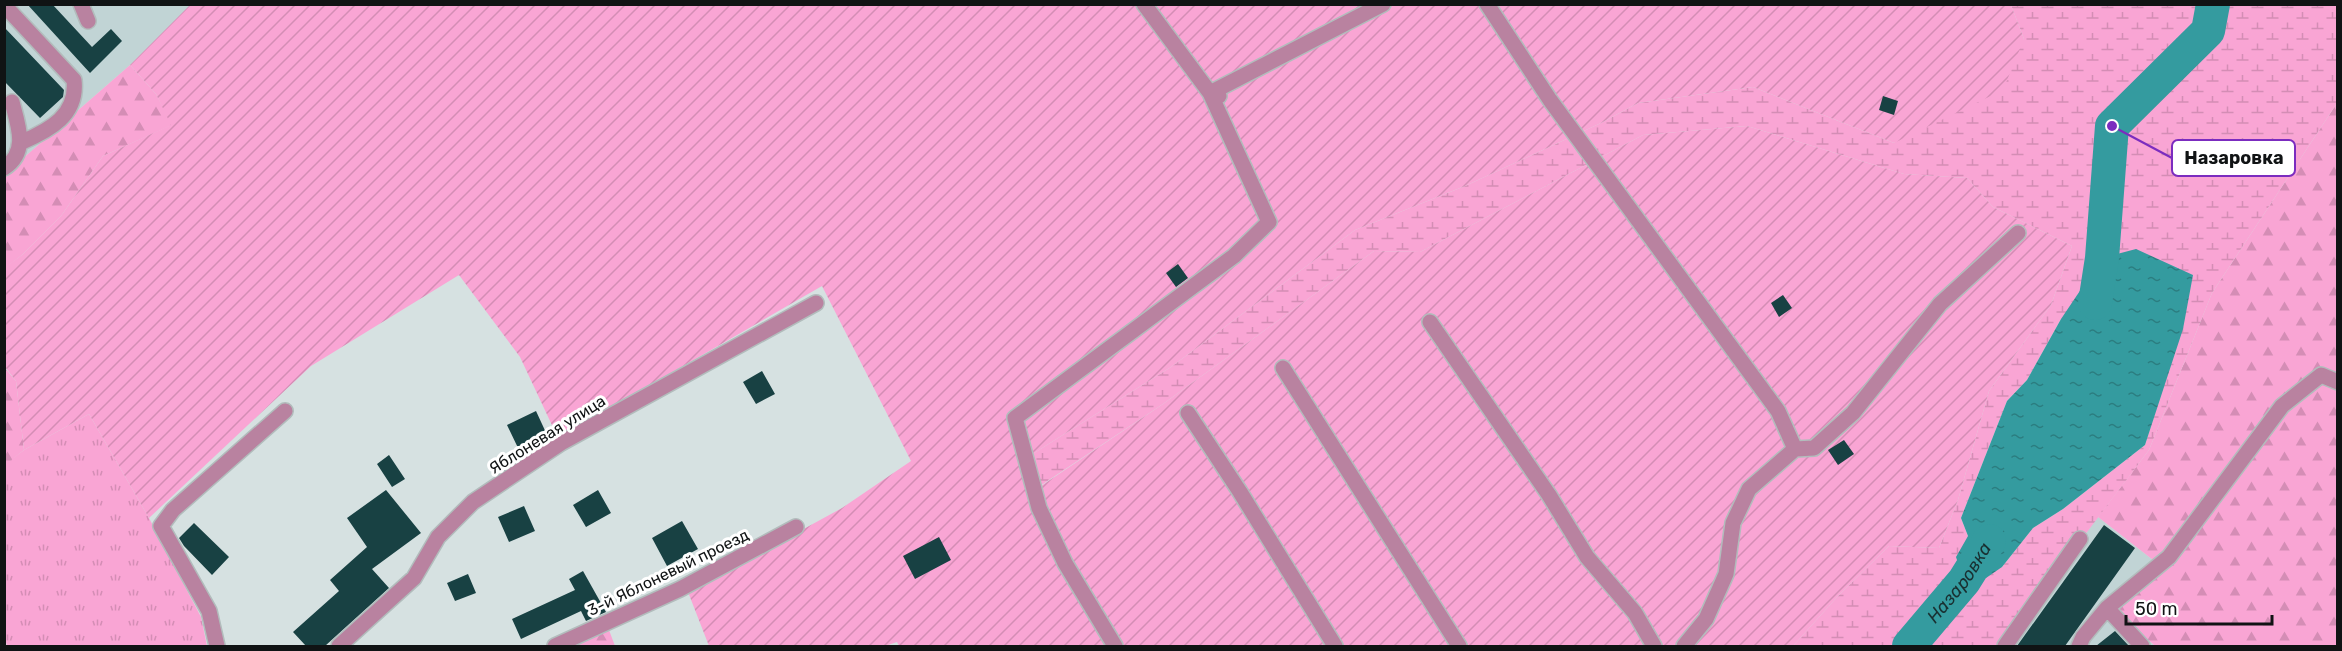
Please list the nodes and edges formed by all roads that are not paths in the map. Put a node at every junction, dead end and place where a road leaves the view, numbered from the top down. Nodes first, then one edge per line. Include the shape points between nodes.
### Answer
1 (81, 4) edge
2 (1144, 4) edge
3 (1383, 4) edge
4 (1487, 4) edge
5 (4, 5) edge
6 (88, 21) dead end
7 (1216, 95) junction
8 (12, 102) dead end
9 (22, 142) junction
10 (4, 168) edge
11 (2018, 233) dead end
12 (816, 303) dead end
13 (1430, 322) dead end
14 (1283, 368) dead end
15 (2337, 382) edge
16 (285, 411) dead end
17 (1188, 413) dead end
18 (1795, 449) junction
19 (796, 527) dead end
20 (2080, 539) dead end
21 (2108, 608) junction
22 (217, 646) edge
23 (339, 646) edge
24 (555, 646) edge
25 (1115, 646) edge
26 (1335, 646) edge
27 (1459, 646) edge
28 (1654, 646) edge
29 (1684, 646) edge
30 (2005, 646) edge
31 (2079, 646) edge
32 (2142, 646) edge

1 - 6 street
2 - 7 street
3 - 7 street
4 - 18 street via 1550,100 1778,411
5 - 9 street via 74,80 76,96 61,120
7 - 25 street via 1269,222 1234,256 1015,418 1039,508 1065,563
8 - 9 street
9 - 10 street via 11,164
11 - 18 street via 1940,304 1853,413 1814,448
12 - 23 street, Яблоневая улица via 561,443 473,502 438,537 414,578
13 - 28 street via 1587,557 1635,613
14 - 27 street
15 - 21 street via 2321,375 2282,406 2169,557
16 - 22 street via 173,510 161,526 209,611
17 - 26 street
18 - 29 street via 1749,489 1733,524 1726,574 1706,619
19 - 24 street, 3-й Яблоневый проезд via 680,589
20 - 30 street
21 - 31 street
21 - 32 street

